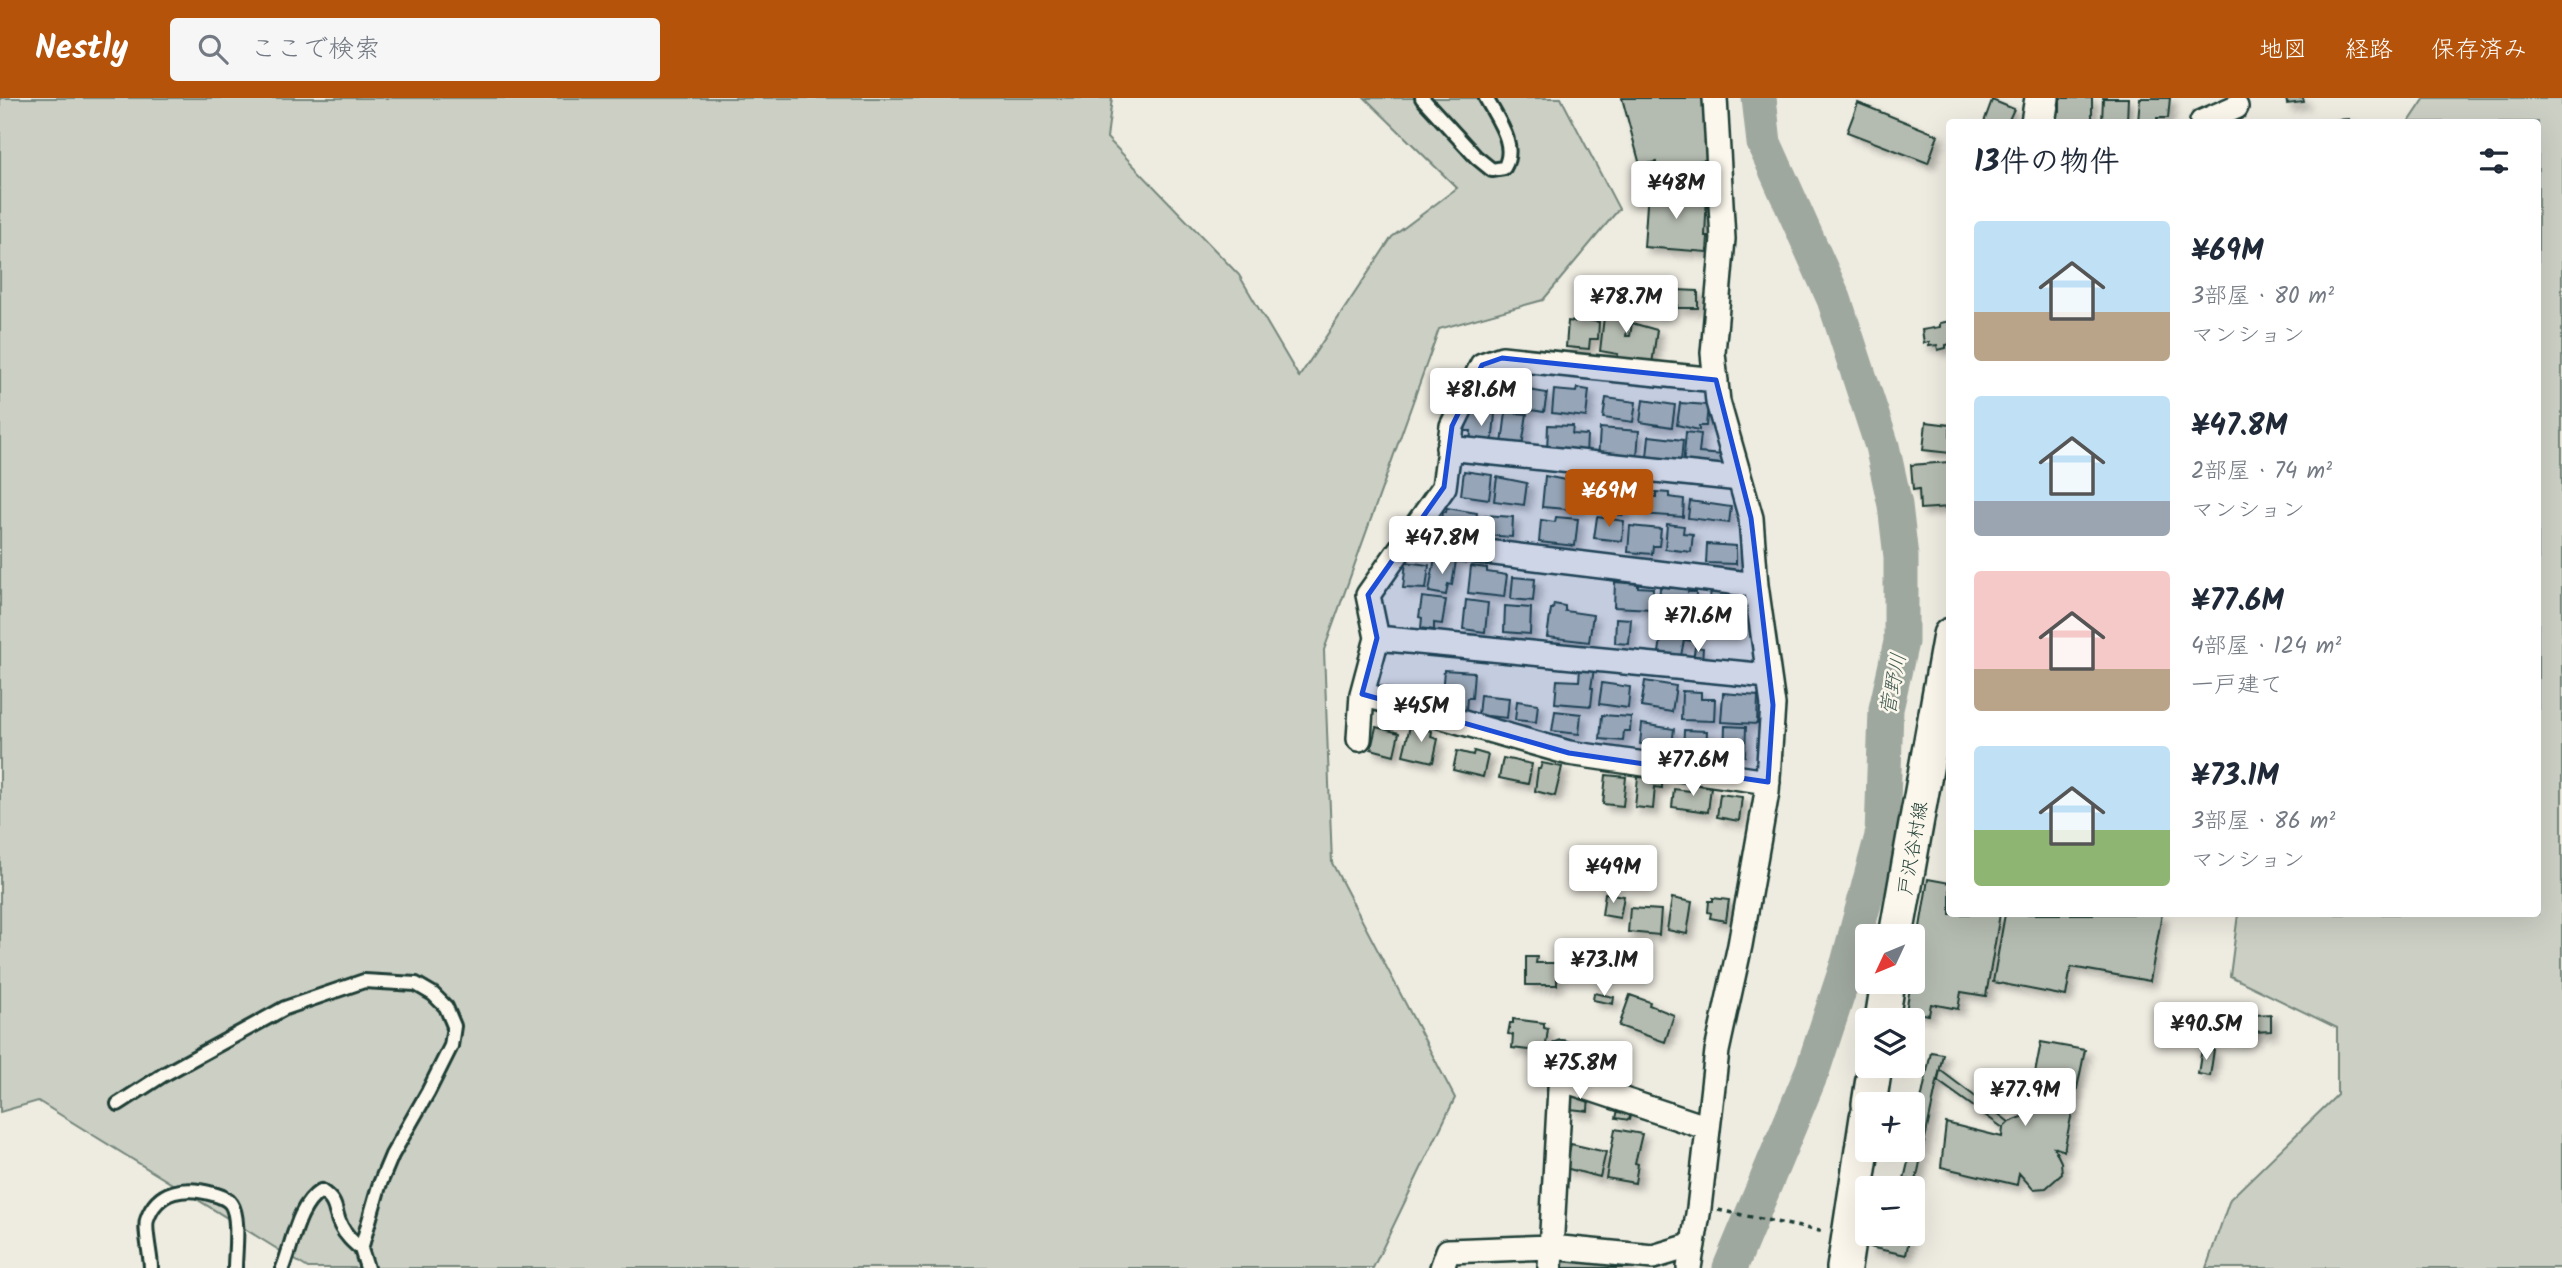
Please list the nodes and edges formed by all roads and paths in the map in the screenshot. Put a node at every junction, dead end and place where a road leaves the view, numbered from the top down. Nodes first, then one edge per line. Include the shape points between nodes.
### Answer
1 (1422, 98) edge
2 (1486, 98) edge
3 (1715, 98) edge
4 (2042, 98) edge
5 (2236, 107) dead end
6 (2038, 119) edge
7 (2209, 119) edge
8 (1716, 380) junction
9 (1448, 448) junction
10 (1740, 479) junction
11 (1405, 542) junction
12 (1756, 585) junction
13 (1377, 638) junction
14 (1946, 657) edge
15 (1768, 677) junction
16 (1363, 694) junction
17 (1359, 739) dead end
18 (1768, 782) junction
19 (1898, 924) edge
20 (1562, 1053) dead end
21 (1561, 1079) junction
22 (118, 1104) dead end
23 (1708, 1128) junction
24 (1860, 1162) edge
25 (1728, 1211) dead end
26 (1832, 1234) dead end
27 (1693, 1245) junction
28 (361, 1249) junction
29 (1550, 1258) edge
30 (151, 1268) edge
31 (235, 1268) edge
32 (283, 1268) edge
33 (367, 1268) edge
34 (1442, 1268) edge
35 (1689, 1268) edge
36 (1844, 1268) edge

1 - 2 lane via 1476,157 1492,170 1504,168 1510,159 1508,140
3 - 8 street via 1723,239 1713,353
4 - 6 main road
5 - 7 street
8 - 9 street via 1502,358 1482,365 1452,426
8 - 10 street
9 - 10 street
9 - 11 street via 1444,486
10 - 12 street via 1751,518
11 - 12 street
11 - 13 street via 1368,595
12 - 15 street
13 - 15 street
13 - 16 street
14 - 19 main road, 戸沢谷村線
15 - 18 street via 1773,705
16 - 17 street
16 - 18 street via 1569,753
18 - 23 street via 1717,1051
20 - 21 street
21 - 23 street
21 - 29 street
22 - 28 lane via 285,1008 365,981 416,984 433,994 446,1007 454,1026 451,1046 392,1155
23 - 27 street
24 - 36 main road
25 - 26 path
27 - 29 street via 1653,1257
27 - 35 street
28 - 32 lane via 339,1223 331,1198 321,1191 310,1198 301,1215
28 - 33 lane
29 - 34 street via 1447,1251
30 - 31 lane via 145,1223 167,1195 188,1188 223,1197 232,1205

